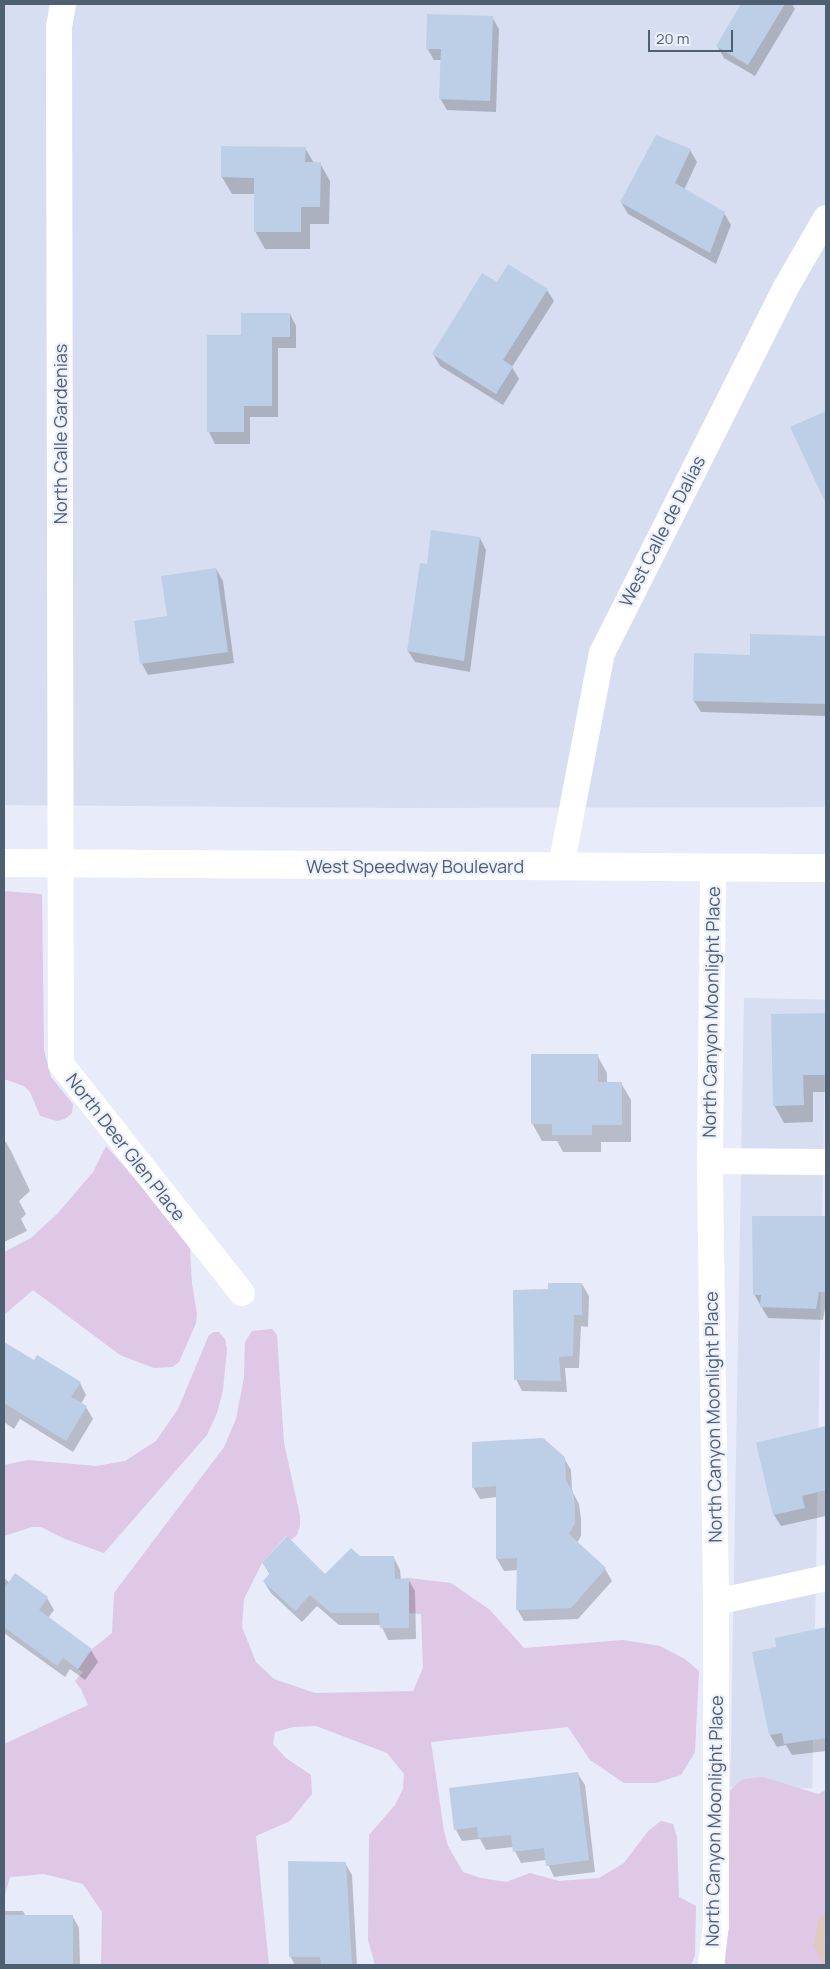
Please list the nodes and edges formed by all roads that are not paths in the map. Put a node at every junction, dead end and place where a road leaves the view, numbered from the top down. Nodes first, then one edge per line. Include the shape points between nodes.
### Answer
1 (63, 4) edge
2 (826, 218) edge
3 (4, 863) edge
4 (60, 864) junction
5 (561, 867) junction
6 (713, 868) junction
7 (826, 868) edge
8 (710, 1161) junction
9 (826, 1162) edge
10 (242, 1293) dead end
11 (826, 1578) edge
12 (716, 1602) junction
13 (711, 1965) edge

1 - 4 street, North Calle Gardenias via 59,26
2 - 5 street, West Calle de Dalias via 780,298 602,653
3 - 4 main road, West Speedway Boulevard
4 - 5 main road, West Speedway Boulevard
4 - 10 street, North Deer Glen Place via 61,1064
5 - 6 main road, West Speedway Boulevard
6 - 7 main road, West Speedway Boulevard
6 - 8 street, North Canyon Moonlight Place
8 - 9 street
8 - 12 street, North Canyon Moonlight Place
11 - 12 street
12 - 13 street, North Canyon Moonlight Place via 716,1926

